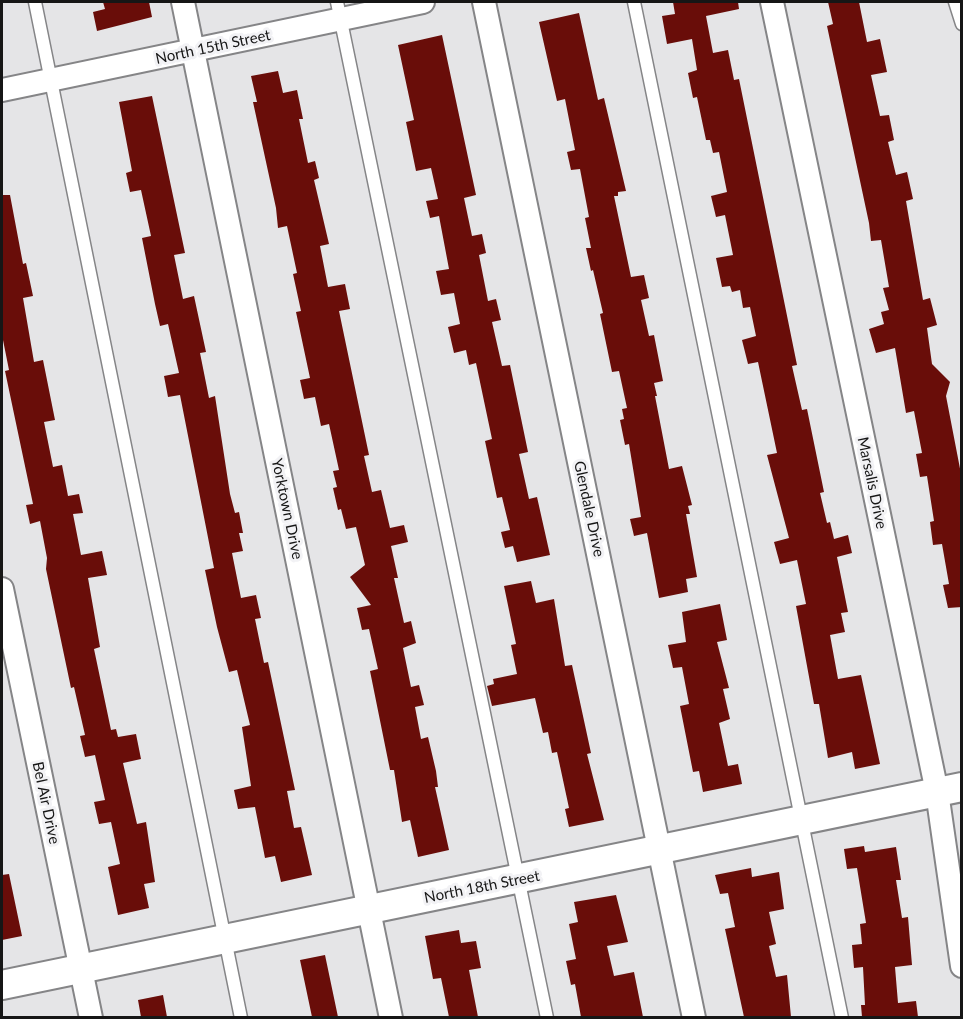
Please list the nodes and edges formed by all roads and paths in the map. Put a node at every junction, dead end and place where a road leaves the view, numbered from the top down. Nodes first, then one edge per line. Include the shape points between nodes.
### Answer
1 (35, 2) edge
2 (183, 2) edge
3 (423, 2) edge
4 (484, 2) edge
5 (634, 2) edge
6 (772, 2) edge
7 (955, 2) edge
8 (338, 11) edge
9 (962, 24) edge
10 (193, 52) junction
11 (52, 81) junction
12 (2, 90) edge
13 (2, 589) edge
14 (949, 789) edge
15 (800, 821) junction
16 (660, 851) junction
17 (518, 880) junction
18 (369, 909) junction
19 (224, 939) junction
20 (962, 966) edge
21 (81, 968) junction
22 (2, 984) edge
23 (91, 1017) edge
24 (241, 1017) edge
25 (391, 1017) edge
26 (546, 1017) edge
27 (694, 1017) edge
28 (842, 1017) edge

1 - 11 lane
2 - 10 street, Yorktown Drive
3 - 8 street, North 15th Street
4 - 16 street, Glendale Drive
5 - 15 lane
6 - 14 street, Marsalis Drive
7 - 9 lane
8 - 10 street, North 15th Street
8 - 17 lane
10 - 11 street, North 15th Street
10 - 18 street, Yorktown Drive
11 - 12 street, North 15th Street
11 - 19 lane
13 - 21 street, Bel Air Drive
14 - 15 street, North 18th Street
14 - 20 street, Marsalis Drive
15 - 16 street, North 18th Street
15 - 28 lane
16 - 17 street, North 18th Street
16 - 27 street, Glendale Drive
17 - 18 street, North 18th Street
17 - 26 lane
18 - 19 street, North 18th Street
18 - 25 street, Yorktown Drive
19 - 21 street, North 18th Street
19 - 24 lane
21 - 22 street, North 18th Street
21 - 23 street, Bel Air Drive

